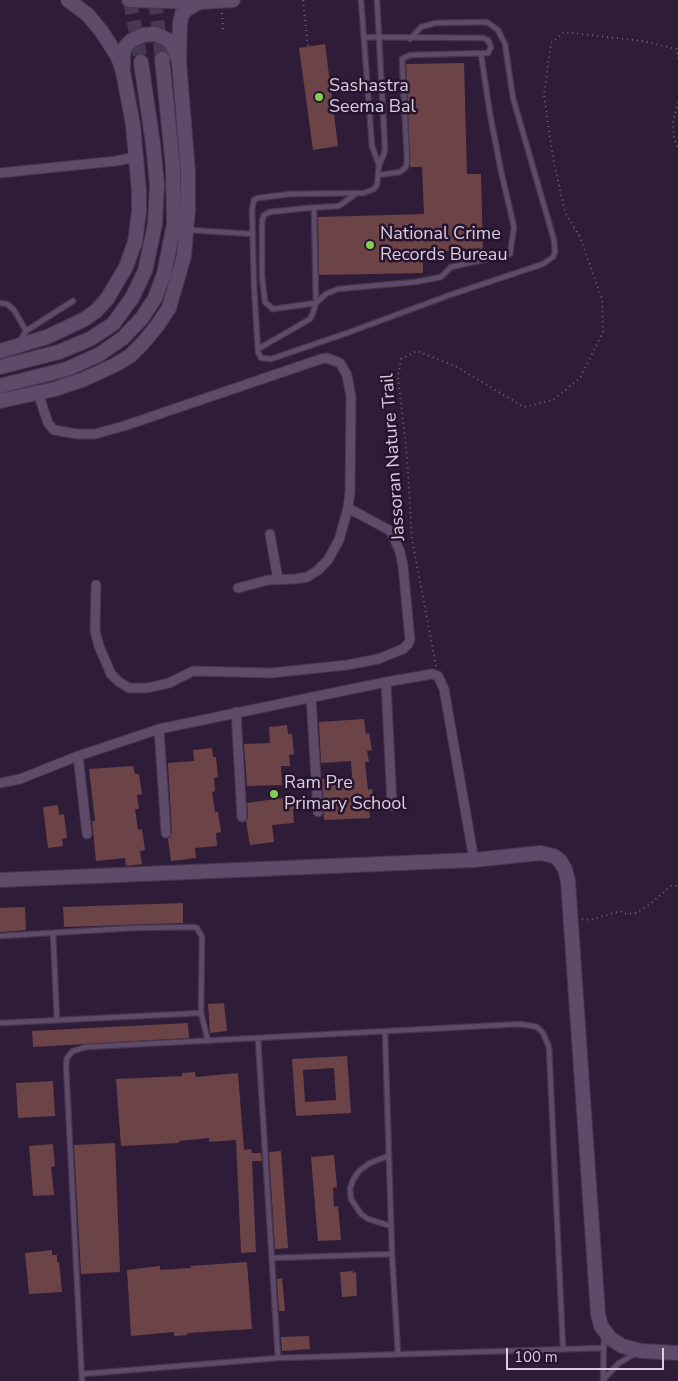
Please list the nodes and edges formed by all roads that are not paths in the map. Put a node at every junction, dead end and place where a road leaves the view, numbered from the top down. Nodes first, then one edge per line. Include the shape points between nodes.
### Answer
1 (68, 0) edge
2 (129, 0) edge
3 (233, 0) edge
4 (361, 0) edge
5 (377, 0) edge
6 (221, 1) edge
7 (200, 2) junction
8 (364, 37) junction
9 (379, 38) junction
10 (410, 38) junction
11 (481, 54) junction
12 (162, 59) tunnel mouth
13 (141, 62) tunnel mouth
14 (179, 62) junction
15 (123, 72) junction
16 (136, 157) junction
17 (379, 165) junction
18 (0, 173) edge
19 (379, 175) junction
20 (358, 193) junction
21 (314, 208) junction
22 (187, 230) junction
23 (253, 234) junction
24 (73, 301) dead end
25 (0, 303) edge
26 (316, 303) junction
27 (26, 331) junction
28 (16, 347) junction
29 (258, 348) junction
30 (0, 351) edge
31 (0, 367) edge
32 (0, 386) edge
33 (38, 393) junction
34 (0, 401) edge
35 (348, 508) junction
36 (270, 534) dead end
37 (278, 580) junction
38 (96, 584) dead end
39 (238, 588) dead end
40 (386, 682) junction
41 (311, 697) junction
42 (236, 712) junction
43 (159, 729) junction
44 (78, 756) junction
45 (0, 783) edge
46 (392, 806) dead end
47 (318, 812) dead end
48 (242, 817) dead end
49 (166, 833) dead end
50 (87, 834) dead end
51 (474, 860) junction
52 (0, 880) edge
53 (54, 932) junction
54 (0, 936) edge
55 (201, 1013) junction
56 (57, 1020) junction
57 (0, 1023) edge
58 (385, 1032) junction
59 (258, 1039) junction
60 (208, 1041) junction
61 (388, 1156) junction
62 (391, 1226) junction
63 (392, 1254) junction
64 (272, 1258) junction
65 (605, 1332) junction
66 (603, 1348) junction
67 (563, 1349) junction
68 (641, 1351) junction
69 (678, 1353) edge
70 (398, 1354) junction
71 (278, 1358) junction
72 (82, 1374) junction
73 (603, 1380) edge
74 (82, 1381) edge

1 - 15 street via 102,32
2 - 7 street
3 - 6 street
4 - 8 lane
5 - 9 lane
6 - 7 street
7 - 14 street via 182,14
8 - 9 lane
8 - 17 lane via 372,146
9 - 10 lane
9 - 17 lane via 385,149
10 - 11 lane via 483,38 491,47 488,53
10 - 29 lane via 421,27 435,23 487,22 498,30 505,44 513,98 554,240 553,257 543,264 279,356 261,358
11 - 19 lane via 410,55 402,59 406,167 400,172
11 - 26 lane via 514,227 510,254 451,267 441,277 338,289
12 - 32 street via 173,167 174,224 164,274 155,298 123,338 100,354 67,368
13 - 31 street via 157,185 155,224 145,271 132,298 112,324 90,339 59,352
14 - 15 street via 168,40 155,34 143,34 126,46
14 - 22 street via 188,172
15 - 16 street
16 - 18 street via 116,162
16 - 28 street via 139,211 135,242 126,267 106,300 84,319 47,337
17 - 19 lane
19 - 20 lane via 374,189
20 - 21 lane via 339,206
20 - 23 lane via 258,198 252,204
21 - 26 lane
21 - 26 lane via 264,215 262,276 265,302 273,308
22 - 23 lane
22 - 33 street via 184,256 169,308 143,343 115,365 82,380
23 - 29 lane
24 - 27 lane
25 - 27 lane via 14,310
26 - 29 lane via 310,319
27 - 28 lane
28 - 30 street
33 - 34 street
33 - 35 street via 48,423 54,430 95,434 322,359 333,360 340,363 347,375 351,397
35 - 37 street via 339,540 328,560 307,577
35 - 38 street via 389,530 403,566 410,640 402,649 378,659 270,673 193,671 164,684 129,688 111,674 99,646 95,631
36 - 37 street
37 - 39 street via 255,582
40 - 41 street
40 - 46 street
40 - 51 street via 424,675 438,676 444,689
41 - 42 street
41 - 47 street
42 - 43 street
42 - 48 street
43 - 44 street
43 - 49 street
44 - 45 street via 20,779
44 - 50 street
51 - 52 street
51 - 65 street via 540,854 554,856 565,869 598,1314
53 - 54 lane
53 - 55 lane via 197,928 202,937
53 - 56 lane
55 - 56 lane
55 - 60 lane
56 - 57 lane
58 - 59 lane
58 - 61 lane
58 - 67 lane via 521,1024 537,1027 547,1040
59 - 60 lane
59 - 64 lane
60 - 72 lane via 86,1047 73,1051 67,1058
61 - 62 lane
61 - 62 lane via 359,1171 350,1189 351,1199 361,1214
62 - 63 lane
63 - 64 lane
63 - 70 lane
64 - 71 lane
65 - 66 lane
65 - 68 street via 616,1343
66 - 67 lane
66 - 73 lane
67 - 70 lane
68 - 69 street
68 - 73 lane via 619,1363
70 - 71 lane
71 - 72 lane
72 - 74 lane

